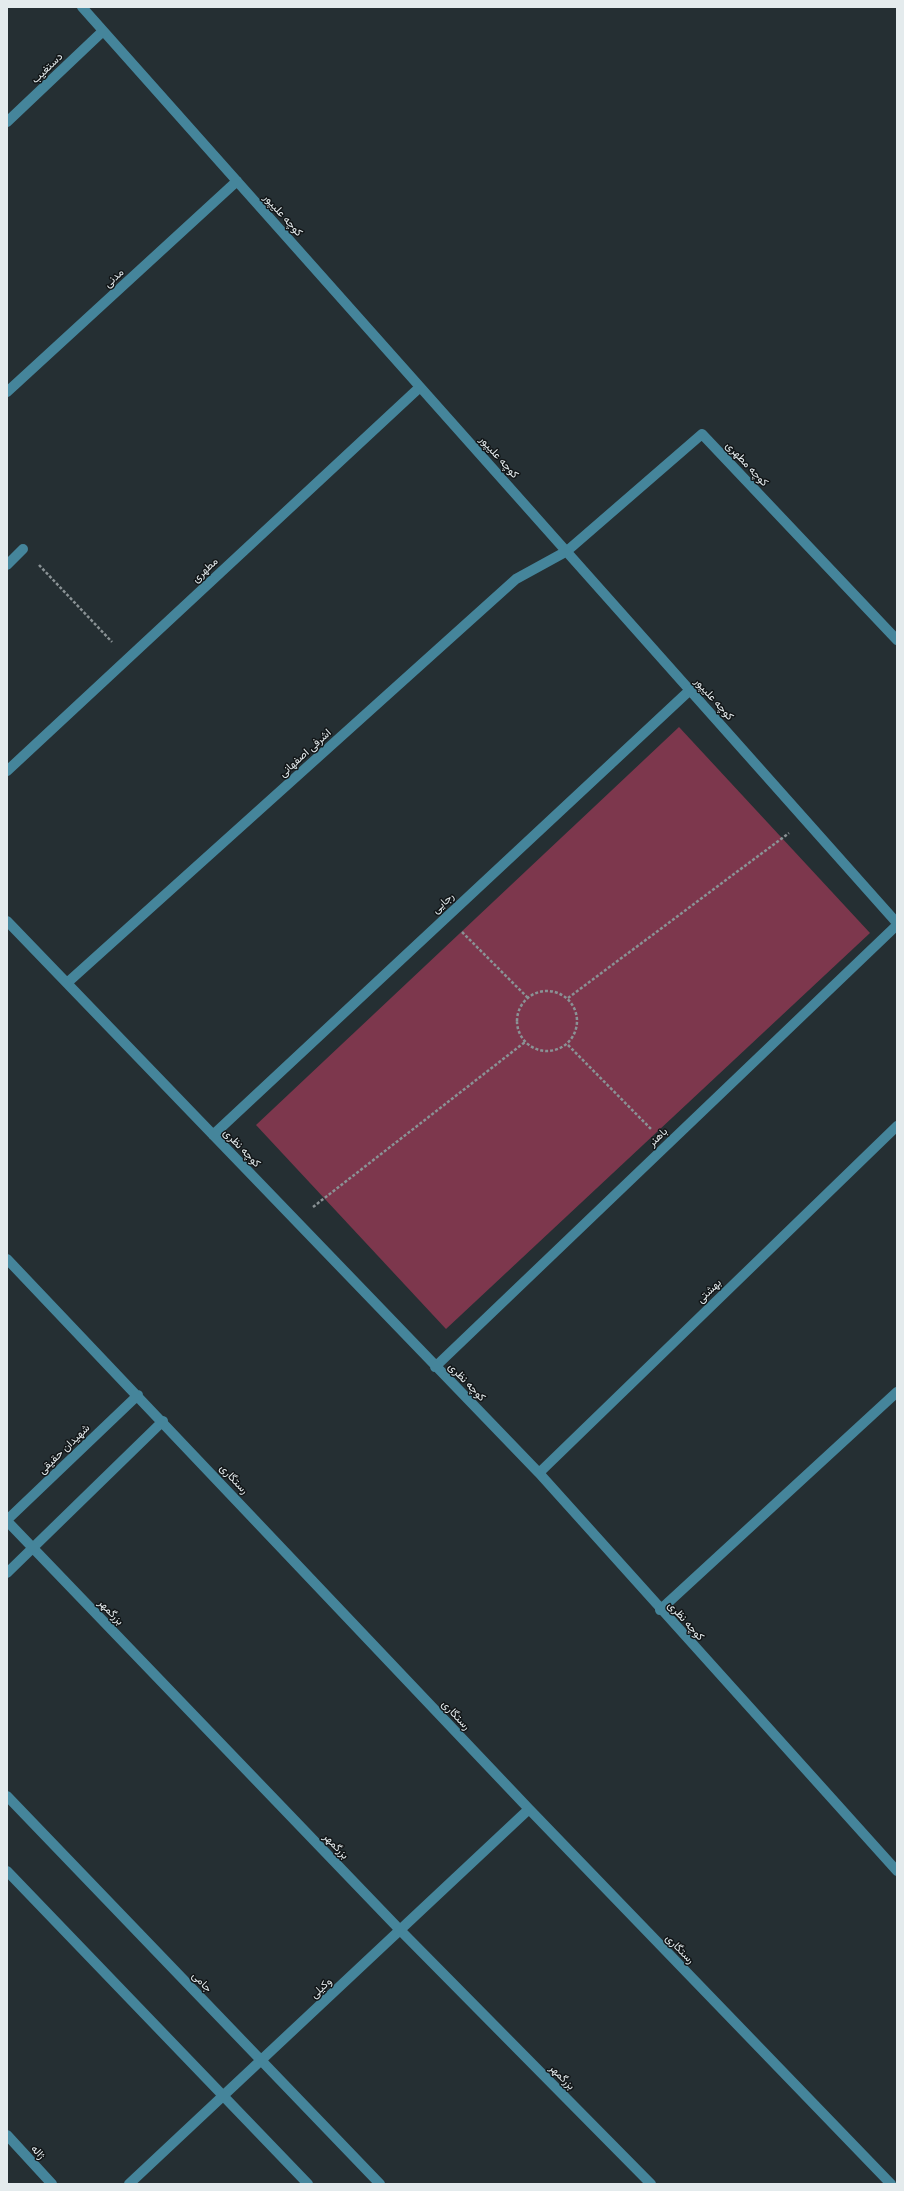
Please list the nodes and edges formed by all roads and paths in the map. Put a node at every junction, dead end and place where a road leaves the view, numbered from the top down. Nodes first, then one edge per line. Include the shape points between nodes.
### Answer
1 (82, 7) edge
2 (103, 31) junction
3 (7, 122) edge
4 (237, 181) junction
5 (420, 387) junction
6 (7, 392) edge
7 (23, 549) joint
8 (567, 551) junction
9 (7, 565) edge
10 (897, 640) edge
11 (128, 659) junction
12 (690, 690) junction
13 (7, 771) edge
14 (806, 821) junction
15 (447, 916) junction
16 (7, 921) edge
17 (897, 924) edge
18 (67, 983) junction
19 (528, 998) junction
20 (568, 998) junction
21 (525, 1042) junction
22 (568, 1045) junction
23 (897, 1126) edge
24 (213, 1135) junction
25 (667, 1145) junction
26 (296, 1221) junction
27 (7, 1259) edge
28 (436, 1367) junction
29 (897, 1392) edge
30 (138, 1395) junction
31 (163, 1421) junction
32 (539, 1473) junction
33 (7, 1521) edge
34 (33, 1548) junction
35 (7, 1573) edge
36 (660, 1610) junction
37 (7, 1796) edge
38 (529, 1809) junction
39 (7, 1871) edge
40 (897, 1871) edge
41 (400, 1930) junction
42 (261, 2061) junction
43 (223, 2096) junction
44 (7, 2135) edge
45 (52, 2184) edge
46 (129, 2184) edge
47 (308, 2184) edge
48 (380, 2184) edge
49 (651, 2184) edge
50 (892, 2184) edge

1 - 2 street, کوچه علیپور
2 - 3 street, دستغیب
2 - 4 street, کوچه علیپور
4 - 5 street, کوچه علیپور
4 - 6 street, مدنی
5 - 8 street, کوچه علیپور
5 - 11 street, مطهری
7 - 9 street
7 - 11 path
8 - 10 street, کوچه مطهری via 702,434
8 - 12 street, کوچه علیپور
8 - 18 street, اشرفی اصفهانی via 516,579
11 - 13 street, مطهری
12 - 14 street, کوچه علیپور
12 - 15 street, رجایی
14 - 17 street, کوچه علیپور
14 - 20 path
15 - 19 path
15 - 24 street, رجایی
16 - 18 street, کوچه نظری
17 - 25 street, باهنر
18 - 24 street, کوچه نظری
19 - 20 path via 535,993 552,990
19 - 21 path via 522,1004 516,1021 521,1038
20 - 22 path via 577,1012 577,1030
21 - 22 path via 534,1050 552,1052
21 - 26 path
22 - 25 path
23 - 32 street, بهشتی
24 - 26 street, کوچه نظری
25 - 28 street, باهنر
26 - 28 street, کوچه نظری
27 - 30 street, رستگاری
28 - 32 street, کوچه نظری
29 - 36 street
30 - 31 street, رستگاری
30 - 33 street, شهیدان حقیقی
31 - 34 street
31 - 38 street, رستگاری
32 - 36 street, کوچه نظری
33 - 34 street, بزرگمهر
34 - 35 street
34 - 41 street, بزرگمهر
36 - 40 street, کوچه نظری
37 - 42 street, جامی
38 - 41 street, وکیلی
38 - 50 street, رستگاری
39 - 43 street
41 - 42 street, وکیلی
41 - 49 street, بزرگمهر
42 - 43 street, وکیلی
42 - 48 street, جامی
43 - 46 street, وکیلی
43 - 47 street
44 - 45 street, ژاله

